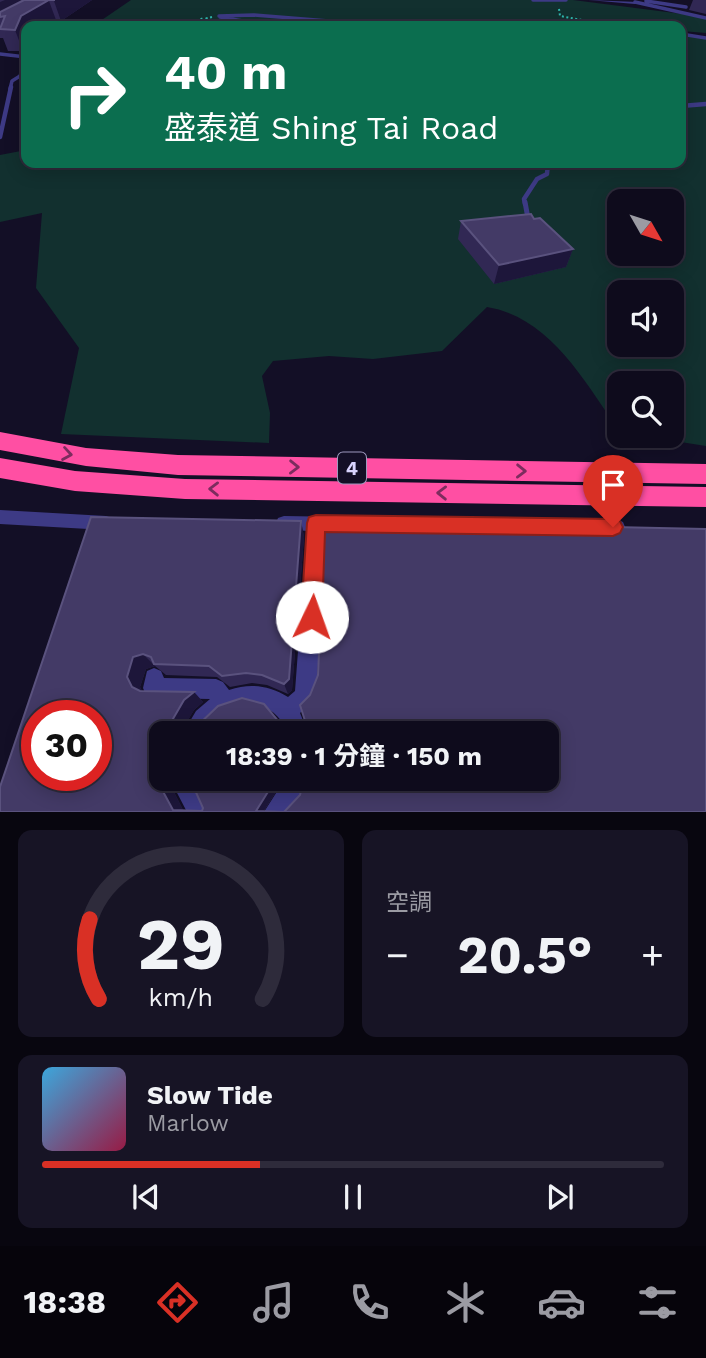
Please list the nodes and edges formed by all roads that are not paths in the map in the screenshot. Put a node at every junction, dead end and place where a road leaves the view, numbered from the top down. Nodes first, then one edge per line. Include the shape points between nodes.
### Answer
1 (533, 0) edge
2 (565, 0) edge
3 (591, 0) edge
4 (635, 2) junction
5 (686, 7) dead end
6 (706, 18) edge
7 (230, 21) edge
8 (329, 21) edge
9 (686, 35) edge
10 (706, 38) edge
11 (0, 54) edge
12 (21, 56) edge
13 (21, 73) edge
14 (706, 104) edge
15 (686, 106) edge
16 (0, 137) edge
17 (548, 168) edge
18 (531, 232) edge
19 (0, 441) edge
20 (0, 468) edge
21 (706, 474) edge
22 (706, 497) edge
23 (0, 517) edge
24 (116, 523) edge
25 (272, 523) edge
26 (316, 523) junction
27 (357, 524) edge
28 (549, 526) edge
29 (629, 528) edge
30 (154, 678) edge
31 (224, 700) junction
32 (287, 711) junction
33 (202, 721) edge
34 (292, 721) edge
35 (187, 791) edge
36 (291, 791) edge
37 (199, 812) edge
38 (275, 812) edge

1 - 2 lane
3 - 4 street
4 - 5 lane
4 - 6 lane
7 - 8 lane via 219,16
9 - 10 lane
11 - 12 lane
13 - 16 lane via 12,82
14 - 15 lane
17 - 18 lane via 524,199
19 -> 21 highway, 4 via 86,457 178,465
22 -> 20 highway, 4 via 186,489 75,481
23 - 24 street
25 - 26 street
26 - 27 street
26 - 32 street via 307,685 303,697
28 - 29 street
30 - 31 street via 153,688 216,689
31 - 32 street via 264,695
31 - 33 street
32 - 34 street
35 - 37 street
36 - 38 street

